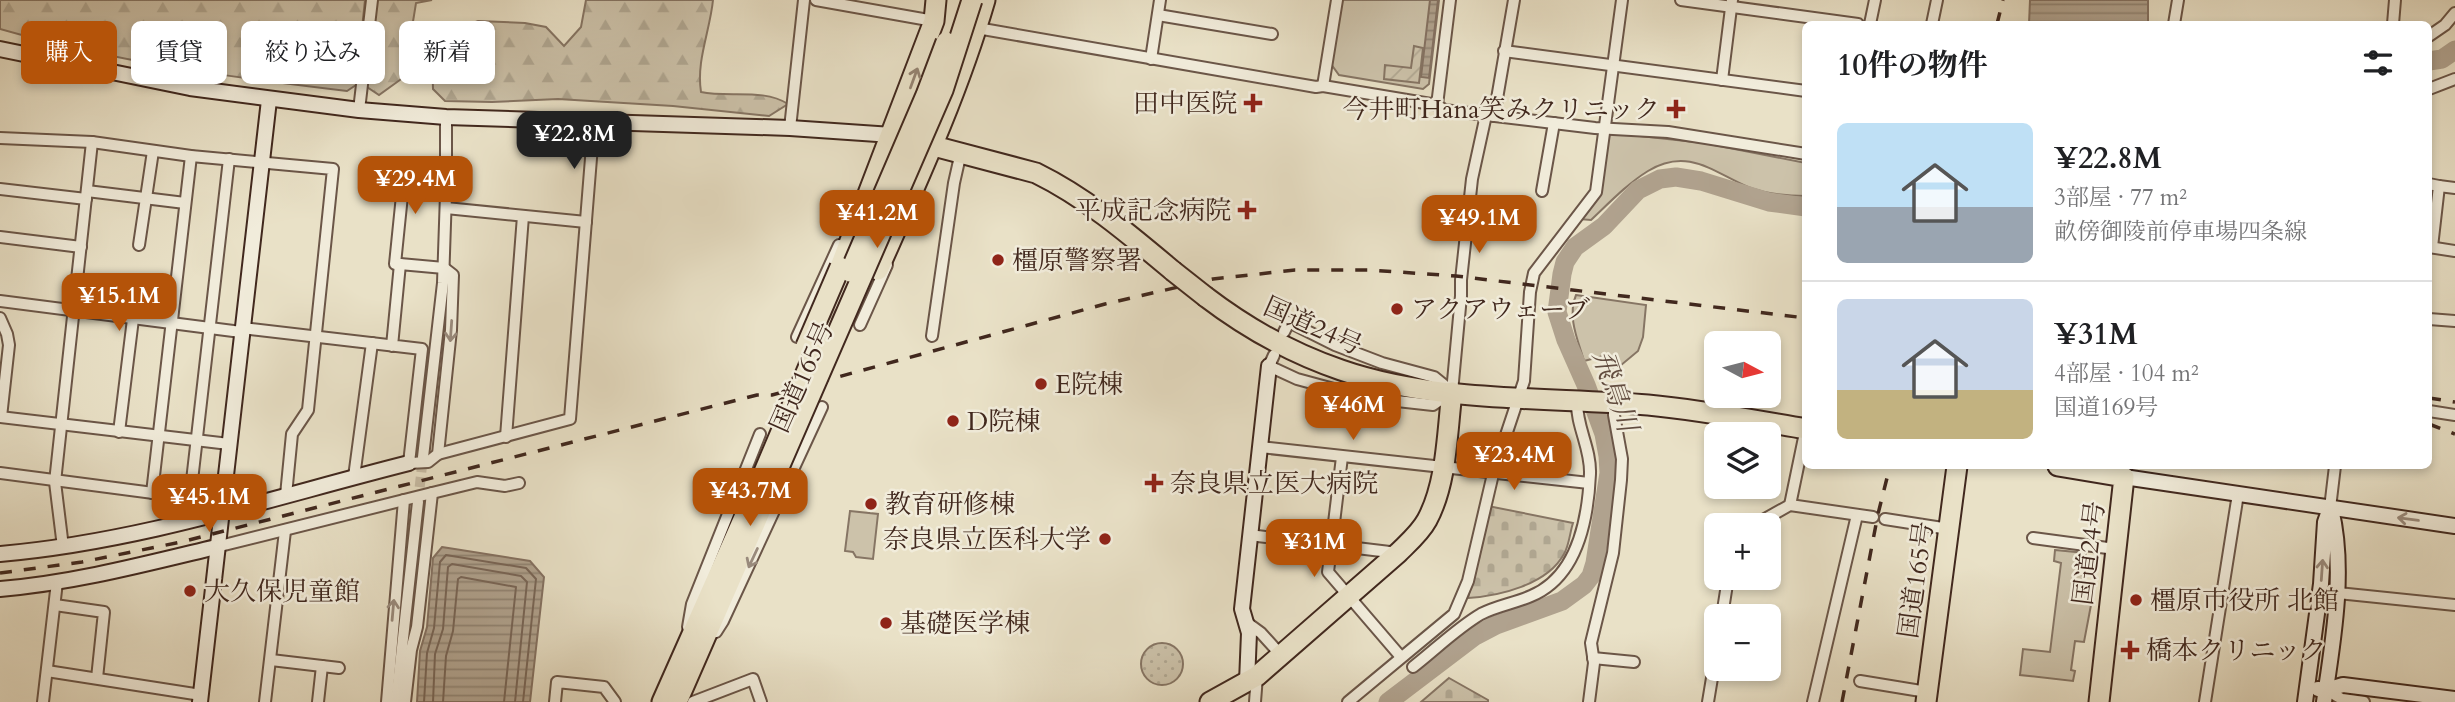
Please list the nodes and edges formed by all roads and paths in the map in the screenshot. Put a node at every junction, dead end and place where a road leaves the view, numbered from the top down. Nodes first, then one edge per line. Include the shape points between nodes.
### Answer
1 (372, 0) edge
2 (804, 0) edge
3 (816, 0) edge
4 (936, 0) edge
5 (944, 0) edge
6 (960, 0) edge
7 (972, 0) edge
8 (985, 0) edge
9 (1160, 0) edge
10 (1337, 0) edge
11 (1450, 0) edge
12 (1514, 0) edge
13 (1622, 0) edge
14 (1681, 0) edge
15 (1875, 0) edge
16 (1937, 0) edge
17 (2178, 0) edge
18 (2395, 0) edge
19 (1732, 3) edge
20 (2455, 13) edge
21 (1158, 15) junction
22 (934, 21) junction
23 (1840, 21) edge
24 (1871, 21) edge
25 (1933, 21) edge
26 (2174, 21) edge
27 (2393, 21) edge
28 (976, 28) junction
29 (1272, 34) dead end
30 (2432, 34) edge
31 (0, 49) edge
32 (1504, 51) junction
33 (1151, 59) junction
34 (1613, 65) junction
35 (2455, 79) edge
36 (1722, 80) junction
37 (1323, 86) junction
38 (2432, 88) edge
39 (1802, 90) edge
40 (269, 100) junction
41 (1437, 105) junction
42 (359, 110) junction
43 (1490, 115) junction
44 (446, 117) junction
45 (594, 121) junction
46 (1554, 123) junction
47 (790, 128) junction
48 (1605, 128) junction
49 (0, 138) edge
50 (914, 139) junction
51 (92, 142) junction
52 (153, 150) junction
53 (961, 152) junction
54 (1802, 154) edge
55 (191, 156) junction
56 (229, 159) junction
57 (262, 162) junction
58 (404, 176) dead end
59 (917, 181) junction
60 (2434, 185) edge
61 (2455, 188) edge
62 (0, 189) edge
63 (1542, 191) dead end
64 (87, 195) junction
65 (146, 198) junction
66 (185, 203) junction
67 (446, 208) junction
68 (523, 216) junction
69 (2432, 216) edge
70 (586, 222) junction
71 (0, 237) edge
72 (139, 245) dead end
73 (81, 247) junction
74 (2432, 247) edge
75 (2455, 251) edge
76 (400, 264) junction
77 (444, 268) junction
78 (0, 301) edge
79 (73, 310) junction
80 (0, 318) edge
81 (2432, 318) edge
82 (133, 319) junction
83 (2455, 321) edge
84 (171, 324) junction
85 (860, 326) dead end
86 (210, 328) junction
87 (242, 330) junction
88 (1284, 332) dead end
89 (932, 336) dead end
90 (316, 337) junction
91 (797, 337) dead end
92 (372, 343) junction
93 (391, 345) junction
94 (1271, 360) joint
95 (1452, 392) junction
96 (1519, 399) junction
97 (1579, 401) junction
98 (1608, 402) junction
99 (822, 407) dead end
100 (2432, 411) edge
101 (2455, 415) edge
102 (0, 417) edge
103 (61, 425) junction
104 (1802, 428) edge
105 (120, 432) junction
106 (760, 433) dead end
107 (158, 437) junction
108 (506, 437) junction
109 (196, 440) junction
110 (229, 444) junction
111 (1259, 447) junction
112 (1802, 448) edge
113 (438, 454) junction
114 (1342, 457) junction
115 (416, 460) junction
116 (1442, 468) junction
117 (1957, 469) edge
118 (2076, 469) edge
119 (2336, 469) edge
120 (0, 473) edge
121 (1493, 474) junction
122 (354, 477) junction
123 (2124, 477) junction
124 (55, 482) junction
125 (519, 483) dead end
126 (1589, 483) junction
127 (761, 489) junction
128 (152, 493) junction
129 (432, 493) junction
130 (2238, 494) junction
131 (286, 495) junction
132 (190, 498) junction
133 (404, 500) junction
134 (418, 502) tunnel mouth
135 (1790, 505) junction
136 (221, 507) junction
137 (2330, 508) junction
138 (1776, 513) edge
139 (1857, 516) junction
140 (2455, 526) edge
141 (1949, 529) junction
142 (285, 531) junction
143 (1249, 536) junction
144 (2034, 538) dead end
145 (1332, 545) junction
146 (63, 547) junction
147 (216, 547) junction
148 (2115, 549) junction
149 (1398, 553) junction
150 (0, 554) edge
151 (57, 582) junction
152 (0, 589) edge
153 (2337, 593) junction
154 (1349, 596) junction
155 (55, 605) junction
156 (2455, 605) edge
157 (1246, 622) junction
158 (1463, 627) junction
159 (1415, 646) junction
160 (1281, 655) junction
161 (690, 657) junction
162 (1401, 657) junction
163 (1593, 658) junction
164 (271, 660) junction
165 (1634, 663) dead end
166 (322, 666) junction
167 (1413, 667) dead end
168 (340, 668) dead end
169 (47, 671) junction
170 (97, 678) junction
171 (1252, 679) junction
172 (1712, 681) edge
173 (1860, 681) dead end
174 (2306, 694) edge
175 (2325, 696) edge
176 (1927, 697) edge
177 (201, 698) edge
178 (2455, 699) edge
179 (43, 702) edge
180 (265, 702) edge
181 (318, 702) edge
182 (387, 702) edge
183 (396, 702) edge
184 (405, 702) edge
185 (555, 702) edge
186 (615, 702) edge
187 (662, 702) edge
188 (677, 702) edge
189 (693, 702) edge
190 (761, 702) edge
191 (1210, 702) edge
192 (1255, 702) edge
193 (1348, 702) edge
194 (1589, 702) edge
195 (1708, 702) edge
196 (1813, 702) edge
197 (2099, 702) edge
198 (2204, 702) edge
199 (2364, 702) edge

1 - 42 street
2 - 47 street
3 - 22 street
4 - 22 highway
5 - 22 highway
6 - 50 highway, bridge
7 - 50 highway, bridge via 943,90
8 - 28 highway
9 - 21 street
10 - 37 street
11 - 41 street
12 - 32 street
13 - 34 street
14 - 19 street
15 - 24 street
16 - 25 street
17 - 26 street
18 - 27 street
19 - 23 street
19 - 36 street
20 - 30 street
21 - 29 street
21 - 33 street
22 - 28 highway
50 -> 22 highway
28 - 33 street
28 - 50 highway
31 - 40 street
32 - 34 street
32 - 43 street
33 - 37 street
34 - 36 street
34 - 48 street
35 - 38 street
36 - 39 street
37 - 41 street
40 - 42 street
40 - 57 street
41 - 43 street via 1444,110
42 - 44 street
43 - 46 street
43 - 95 street via 1472,179
44 - 45 street
44 - 67 street
45 - 47 street
45 - 70 street
46 - 48 street
46 - 63 street
47 - 50 street
48 - 54 street via 1668,132
48 - 96 street via 1596,192 1534,273
49 - 51 street
50 - 53 highway, 国道24号
50 - 59 highway, 国道165号
50 - 91 street via 875,162
50 - 127 highway, bridge
50 - 127 highway, 国道165号, bridge via 840,267 783,399
51 - 52 street
51 - 64 street
52 - 55 street
52 - 65 street
53 - 89 street
53 - 95 highway, 国道24号, bridge via 1037,173 1058,184 1125,231 1206,298 1265,337 1363,377
55 - 56 street
55 - 66 street
56 - 57 street
56 - 86 street
57 - 87 street
57 - 90 street via 333,169
58 - 76 street via 395,264
59 - 85 street via 911,211
59 - 127 highway, 国道165号, bridge via 798,451
60 - 61 street
60 - 69 street
62 - 64 street
64 - 65 street
64 - 73 street
65 - 66 street
65 - 72 street
66 - 84 street
67 - 68 street
67 - 77 street
68 - 70 street
68 - 108 street
70 - 108 street via 570,419
71 - 73 street
73 - 79 street
74 - 75 street
76 - 77 street
76 - 93 street
77 -> 113 street via 453,275 453,289
77 - 115 street
78 - 79 street
79 - 82 street
79 - 103 street
80 - 102 street via 9,345
81 - 83 street
82 - 84 street
82 - 105 street
84 - 86 street
84 - 107 street
86 - 87 street
86 - 109 street
87 - 90 street
87 - 110 street
88 - 95 street via 1289,322 1382,363 1434,377
90 - 92 street
90 - 131 street via 308,410 292,434
92 - 93 street
92 - 122 street
93 - 115 street via 422,349
94 - 95 street via 1297,379 1370,398 1433,405
94 - 111 street
95 - 96 highway, 国道24号
95 - 116 highway
96 - 97 highway, 国道24号
96 - 121 street
97 - 98 highway, 国道24号
97 - 126 street via 1576,415 1587,447
98 - 104 highway, 国道24号
98 - 163 street via 1622,459 1621,480 1613,553 1591,643
99 -> 161 street via 723,621
100 - 101 street
102 - 103 street
103 - 105 street
103 - 124 street
105 - 107 street
106 - 161 street via 692,604
107 - 109 street
107 - 128 street
108 - 113 street
109 - 110 street
109 - 132 street
110 - 136 street
111 - 114 street
111 - 143 street
112 - 135 street
113 - 115 street via 428,462
114 - 116 street
114 - 145 street
115 - 122 street
116 - 121 street
116 - 149 highway via 1426,522
117 - 141 highway, 国道165号
118 - 123 highway, 国道24号
119 - 137 street
120 - 124 street
121 - 126 street
121 - 159 street via 1468,581 1454,614
122 - 131 street
123 - 130 street
123 - 148 highway, 国道24号
124 - 128 street
124 - 146 street
125 - 129 street via 477,482
126 - 158 street via 1576,551 1555,582
127 - 161 highway, 国道165号
128 - 132 street
129 - 133 street
129 - 184 street
130 - 137 street
130 - 198 street
131 - 136 street
132 - 136 street
133 - 142 street
182 -> 133 street
134 - 183 street
135 - 138 street
135 - 139 street
136 - 146 street via 167,527
136 - 147 street
140 -> 137 street
137 - 153 street
174 -> 137 street
139 - 141 street
139 - 196 street
141 - 176 highway, 国道165号
142 - 147 street
142 - 164 street
143 - 145 street
143 - 157 street via 1242,609
144 - 148 street
145 - 149 street
145 - 154 street via 1328,572
146 - 150 street
147 - 151 street
147 - 177 street
148 - 197 highway, 国道24号
149 - 154 highway
151 - 152 street
151 - 155 street
153 - 156 street
153 - 175 street
154 - 160 highway
154 - 162 street
155 - 169 street
155 - 170 street via 104,612
157 - 160 street
157 - 171 street
158 - 159 street via 1454,625 1422,651
158 - 167 street
159 - 162 street
160 - 171 highway
161 - 187 highway, 国道165号
161 - 188 highway, 国道165号
162 - 193 street
163 - 165 street
163 - 194 street
164 - 166 street
164 - 180 street
166 - 168 street
166 - 181 street
169 - 170 street
169 - 179 street
170 - 177 street
171 - 191 highway
171 - 192 street
172 - 195 street
173 - 176 street
174 - 175 street
175 - 178 street via 2343,685
175 - 199 street
185 - 186 street via 557,681 604,687
189 - 190 street via 753,679

